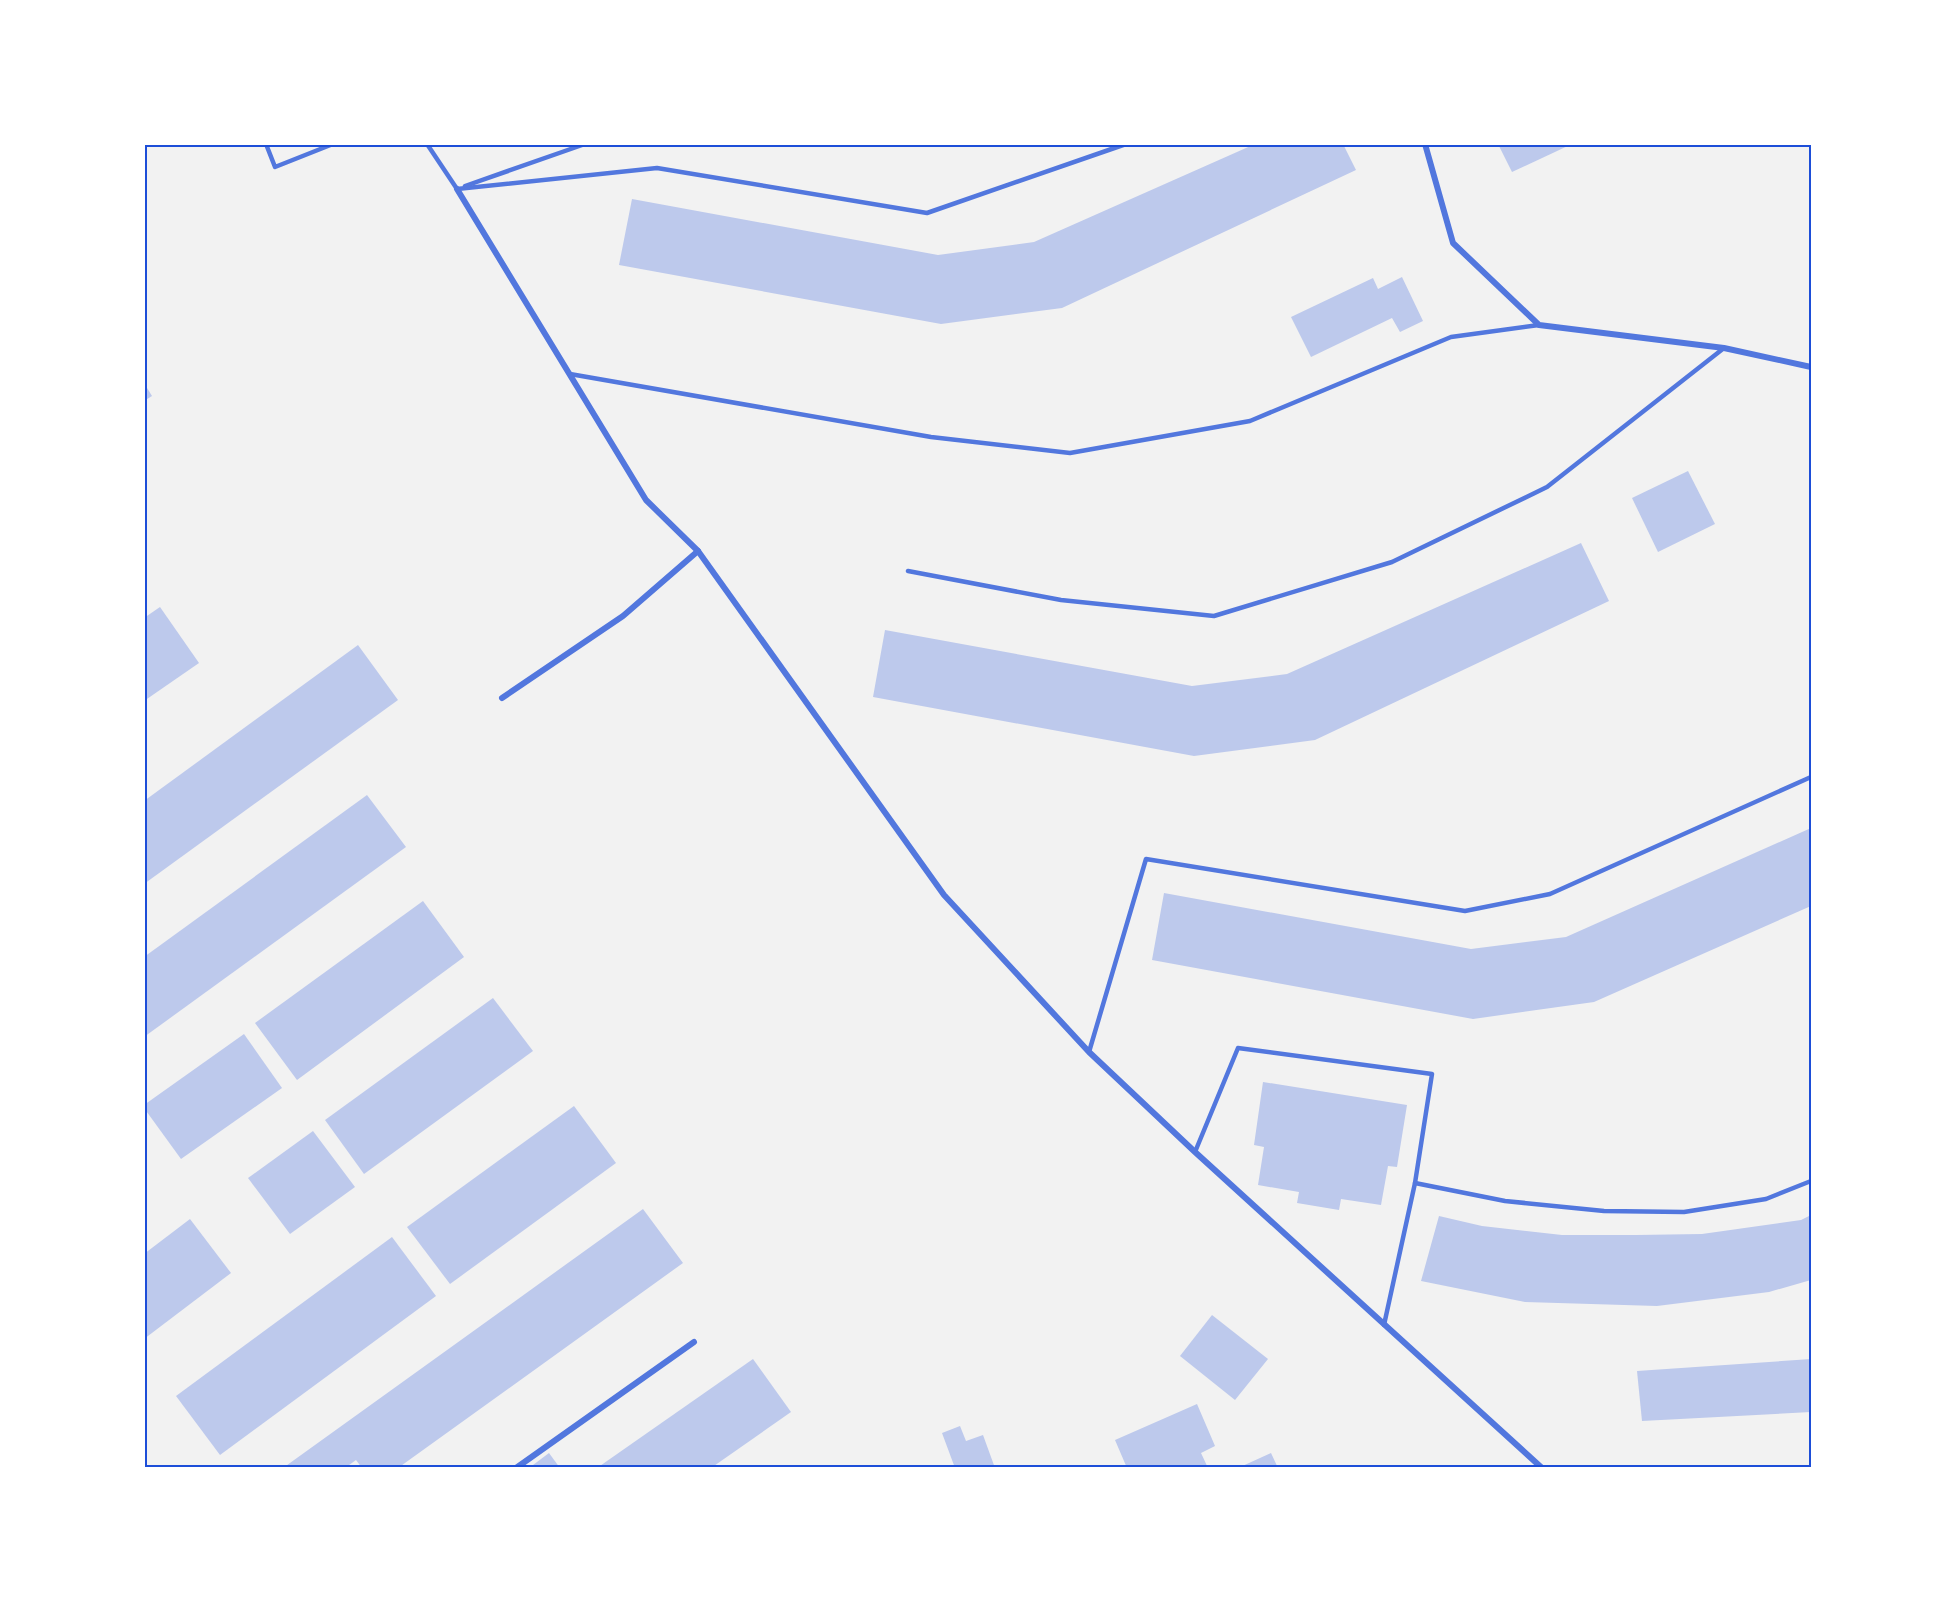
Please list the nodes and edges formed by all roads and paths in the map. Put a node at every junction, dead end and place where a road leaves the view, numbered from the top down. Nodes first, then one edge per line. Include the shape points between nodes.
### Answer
1 (266, 144) edge
2 (333, 144) edge
3 (427, 144) edge
4 (585, 144) edge
5 (1126, 144) edge
6 (1425, 144) edge
7 (457, 189) junction
8 (1539, 325) junction
9 (1724, 348) junction
10 (1811, 367) edge
11 (570, 374) junction
12 (698, 551) junction
13 (908, 571) dead end
14 (502, 698) dead end
15 (1811, 777) edge
16 (1089, 1052) junction
17 (1195, 1152) junction
18 (1811, 1181) edge
19 (1415, 1183) junction
20 (1384, 1325) junction
21 (694, 1342) dead end
22 (516, 1468) edge
23 (1542, 1468) edge

1 - 2 lane via 275,166
3 - 7 lane
4 - 7 lane
5 - 7 lane via 927,213 657,168
6 - 8 street via 1453,243
7 - 11 street
8 - 9 street
8 - 11 lane via 1451,337 1250,421 1070,453 931,437
9 - 10 street
9 - 13 lane via 1547,487 1392,562 1214,616 1061,600
11 - 12 street via 646,500
12 - 14 street via 623,616
12 - 16 street via 944,896
15 - 16 lane via 1550,894 1465,911 1146,859
16 - 17 street
17 - 19 lane via 1238,1048 1432,1074
17 - 20 street
18 - 19 lane via 1766,1199 1684,1212 1604,1211 1505,1201
19 - 20 lane
20 - 23 street
21 - 22 street

